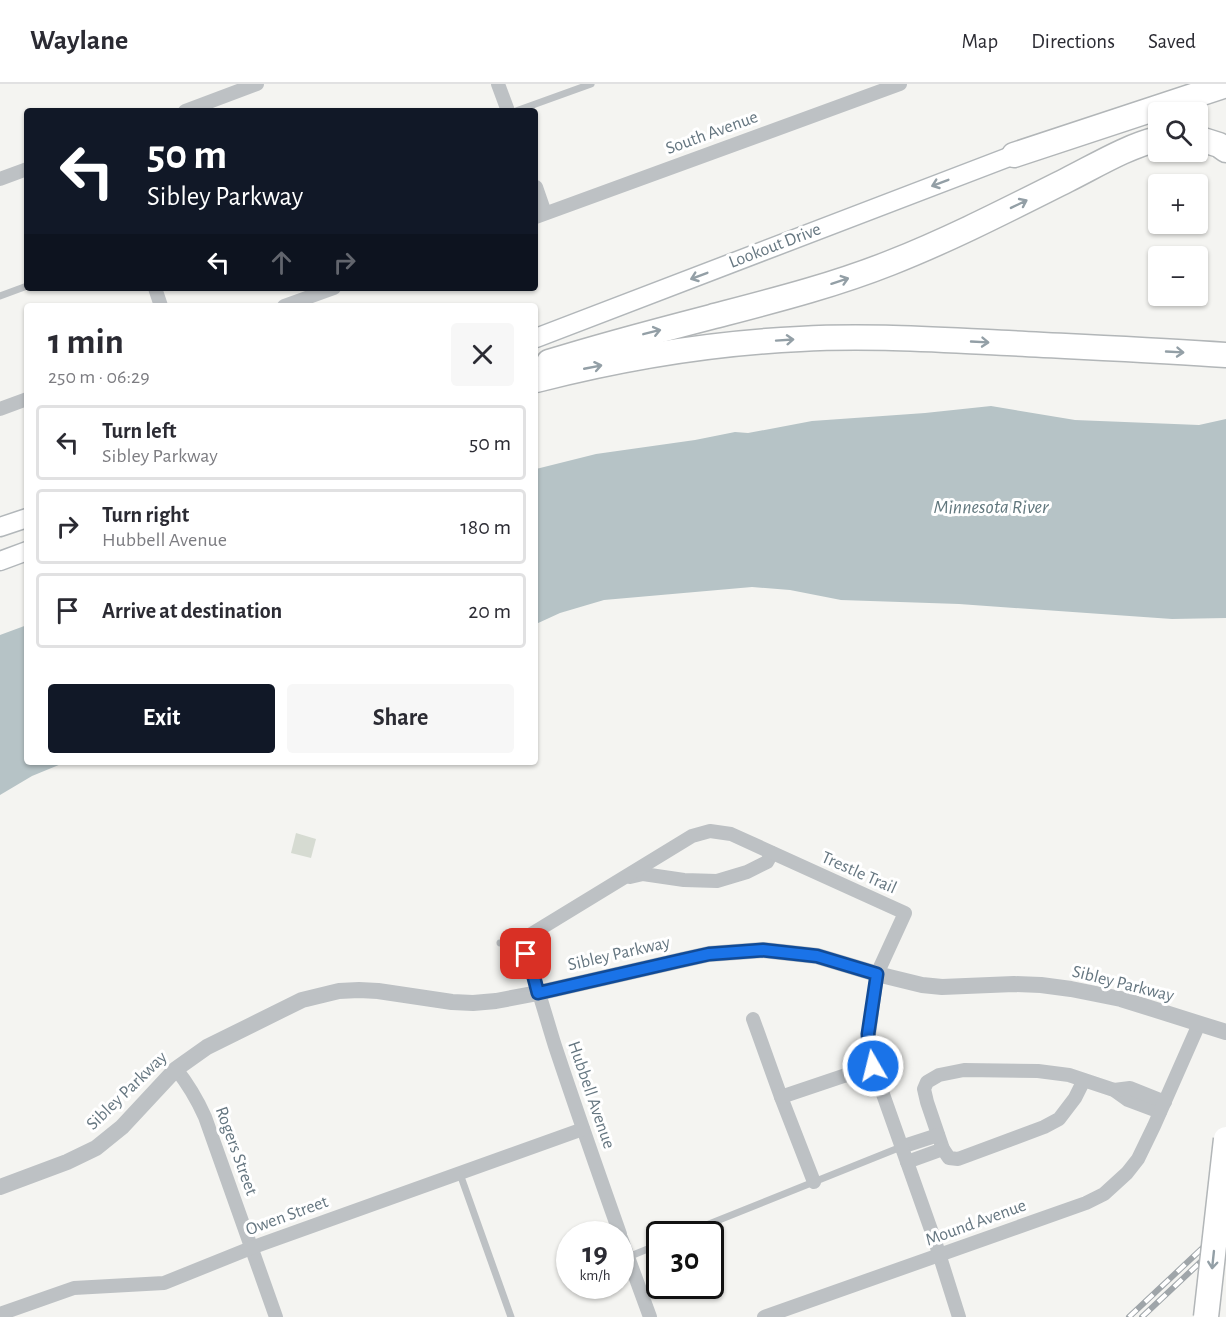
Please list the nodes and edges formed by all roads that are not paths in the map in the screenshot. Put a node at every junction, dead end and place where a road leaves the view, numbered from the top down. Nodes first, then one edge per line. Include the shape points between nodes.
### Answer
1 (257, 84) edge
2 (498, 84) edge
3 (591, 84) edge
4 (900, 84) edge
5 (1204, 84) edge
6 (1226, 85) edge
7 (193, 108) edge
8 (507, 108) edge
9 (524, 108) edge
10 (1148, 141) edge
11 (1208, 142) edge
12 (1226, 150) edge
13 (1014, 155) junction
14 (24, 170) edge
15 (0, 179) edge
16 (540, 215) edge
17 (24, 287) edge
18 (326, 291) edge
19 (0, 296) edge
20 (292, 303) edge
21 (538, 337) edge
22 (1226, 355) edge
23 (538, 365) edge
24 (538, 380) edge
25 (24, 400) edge
26 (0, 409) edge
27 (24, 519) edge
28 (0, 527) edge
29 (24, 552) edge
30 (0, 561) edge
31 (772, 853) junction
32 (622, 879) junction
33 (520, 941) junction
34 (500, 943) dead end
35 (877, 974) junction
36 (538, 993) junction
37 (753, 1019) dead end
38 (1199, 1024) junction
39 (1226, 1032) edge
40 (873, 1066) junction
41 (176, 1069) junction
42 (1084, 1080) junction
43 (781, 1097) junction
44 (1163, 1107) junction
45 (583, 1130) junction
46 (938, 1135) junction
47 (1226, 1139) edge
48 (901, 1147) junction
49 (943, 1149) junction
50 (907, 1162) junction
51 (460, 1174) junction
52 (814, 1182) junction
53 (0, 1187) edge
54 (615, 1221) edge
55 (716, 1221) edge
56 (251, 1248) junction
57 (939, 1255) junction
58 (634, 1273) edge
59 (0, 1314) edge
60 (276, 1317) edge
61 (511, 1317) edge
62 (650, 1317) edge
63 (764, 1317) edge
64 (959, 1317) edge
65 (1206, 1317) edge

1 - 7 street
2 - 8 street
3 - 9 lane
4 - 16 street, South Avenue
5 - 13 highway
6 - 13 highway
23 -> 10 highway via 847,279 938,244
11 - 12 highway
13 -> 21 main road, Lookout Drive
14 - 15 street
17 - 19 lane
18 - 20 street
24 -> 22 highway via 685,350 801,339 933,339
25 - 26 street
27 - 28 main road
29 - 30 main road
31 - 32 street, Trestle Trail via 767,862 717,881 643,874
31 - 32 street, Trestle Trail via 731,834 710,831 692,836
31 - 35 street, Trestle Trail via 905,913
32 - 33 street, Trestle Trail
33 - 34 lane
33 - 36 street, Hubbell Avenue
35 - 36 street, Sibley Parkway via 817,956 763,950 709,954
35 - 38 street, Sibley Parkway via 942,987 1014,984 1071,989 1121,999
35 - 40 street via 868,1034
36 - 41 street, Sibley Parkway via 472,1003 378,991 322,994 207,1047
36 - 45 street, Hubbell Avenue
37 - 43 street
38 - 39 street, Sibley Parkway
38 - 44 street, Mound Avenue
40 - 43 street
40 - 48 street
41 - 53 street, Sibley Parkway via 96,1148
41 - 56 street, Rogers Street via 205,1116
42 - 44 street via 1114,1089 1128,1100
42 - 46 street via 1038,1071 964,1070 939,1075 927,1082 924,1089
42 - 49 street via 1059,1119 1044,1127 958,1158 949,1158
43 - 52 street
44 - 57 street, Mound Avenue via 1138,1159 1104,1194
45 - 51 street, Owen Street
45 - 54 street, Hubbell Avenue
46 - 48 street
46 - 49 street
47 -> 65 highway, bridge
48 - 50 street
48 - 52 lane
49 - 50 street
50 - 57 street
51 - 56 street, Owen Street
51 - 61 lane
52 - 55 lane
56 - 59 street, Owen Street via 164,1283 74,1288
56 - 60 street, Rogers Street
57 - 63 street, Mound Avenue
57 - 64 street
58 - 62 street, Hubbell Avenue

